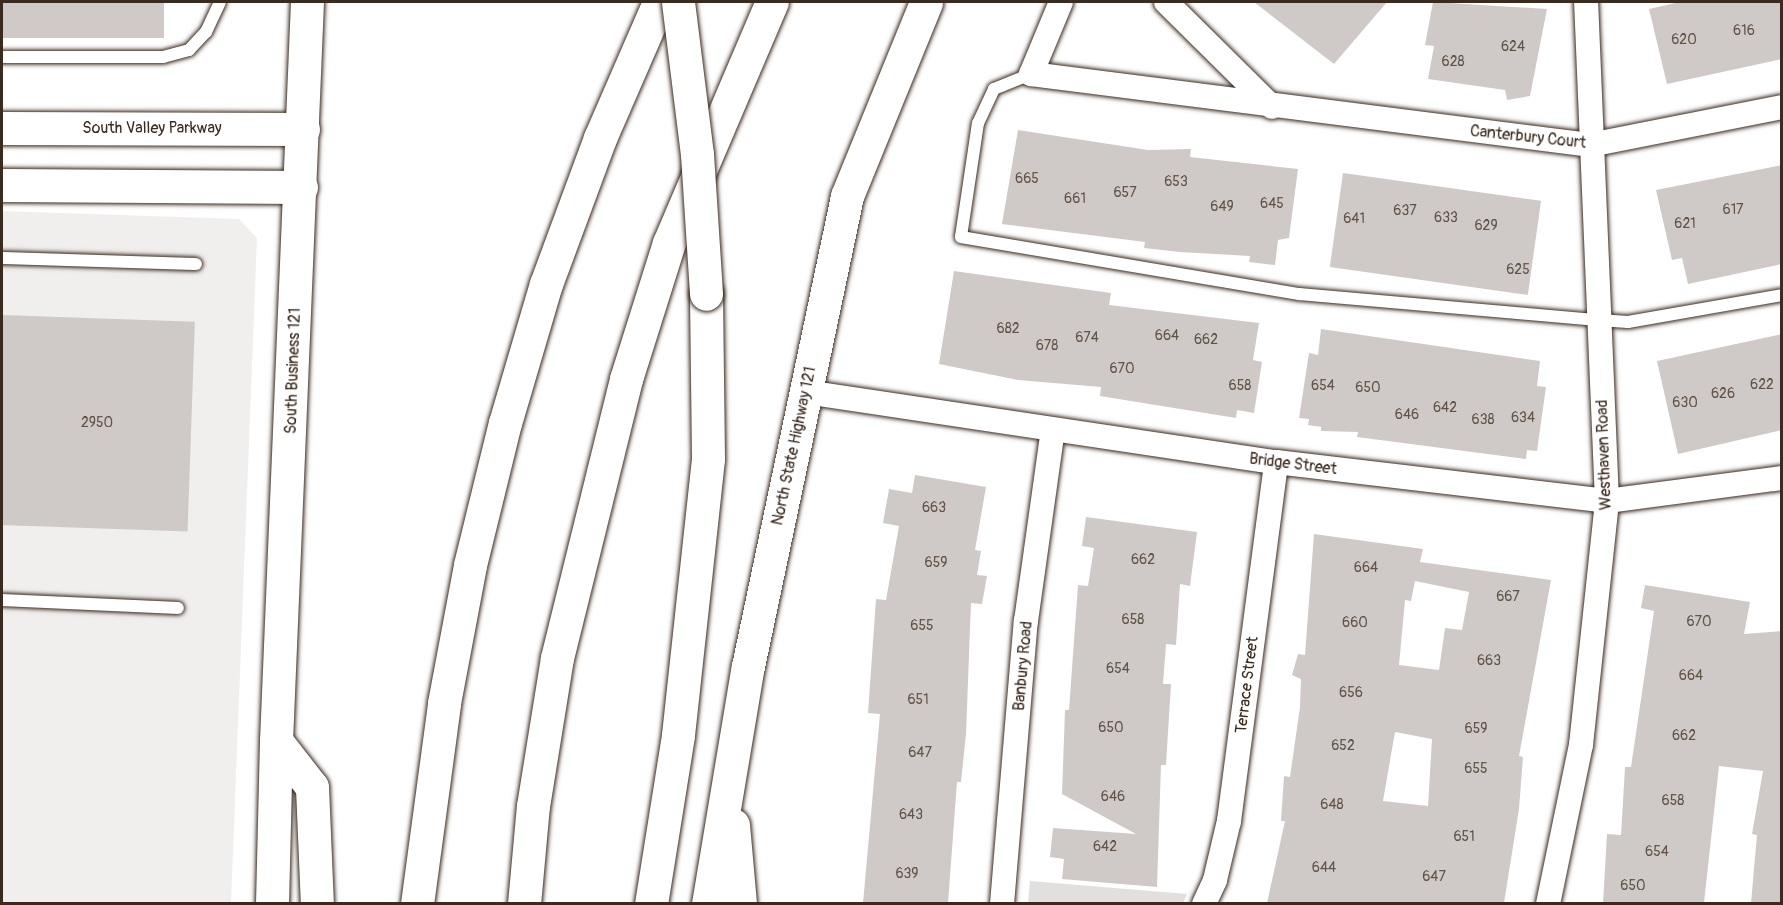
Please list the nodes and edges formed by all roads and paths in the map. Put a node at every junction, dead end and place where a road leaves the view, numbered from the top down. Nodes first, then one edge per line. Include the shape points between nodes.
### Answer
1 (219, 2) edge
2 (308, 2) edge
3 (659, 2) edge
4 (678, 2) edge
5 (772, 2) edge
6 (926, 2) edge
7 (1061, 2) edge
8 (1166, 2) edge
9 (1586, 2) edge
10 (2, 57) edge
11 (1031, 74) junction
12 (1272, 107) junction
13 (1782, 107) edge
14 (2, 128) edge
15 (303, 129) junction
16 (1590, 145) junction
17 (2, 184) edge
18 (301, 187) junction
19 (2, 258) edge
20 (196, 264) dead end
21 (1782, 295) edge
22 (1598, 320) junction
23 (806, 392) junction
24 (1053, 430) junction
25 (1276, 462) junction
26 (1782, 478) edge
27 (1607, 501) junction
28 (2, 600) edge
29 (178, 608) dead end
30 (276, 741) junction
31 (729, 781) junction
32 (272, 903) edge
33 (317, 903) edge
34 (417, 903) edge
35 (524, 903) edge
36 (651, 903) edge
37 (708, 903) edge
38 (740, 903) edge
39 (1002, 903) edge
40 (1204, 903) edge
41 (1548, 903) edge

1 - 10 lane via 206,32 189,51 163,57
2 - 15 main road, South Business 121
3 - 34 main road via 600,138 550,273 506,423 470,565 444,703
4 - 36 main road, bridge via 697,154 706,294 708,459 678,735
5 - 35 main road via 669,243 626,379 556,658 533,806
6 - 23 main road, North State Highway 121 via 847,196
7 - 11 street
8 - 12 street
9 - 16 street, Westhaven Road
11 - 12 street, Canterbury Court
11 - 22 lane via 994,89 978,123 961,237 1299,294
12 - 16 street, Canterbury Court
13 - 16 street, Canterbury Court
14 - 15 main road, South Valley Parkway
15 - 18 main road, South Business 121
16 - 22 street, Westhaven Road
17 - 18 main road
18 - 30 main road, South Business 121
19 - 20 lane
21 - 22 lane via 1628,322
22 - 27 street, Westhaven Road
23 - 24 street, Bridge Street
23 - 31 main road, North State Highway 121
24 - 25 street, Bridge Street
24 - 39 street, Banbury Road via 1026,621
25 - 27 street, Bridge Street
25 - 40 street, Terrace Street via 1229,821 1215,880
26 - 27 street, Bridge Street
27 - 41 street, Westhaven Road via 1581,746
28 - 29 lane
30 - 32 main road, South Business 121
30 - 33 main road via 312,787
31 - 37 main road, North State Highway 121
31 - 38 main road

